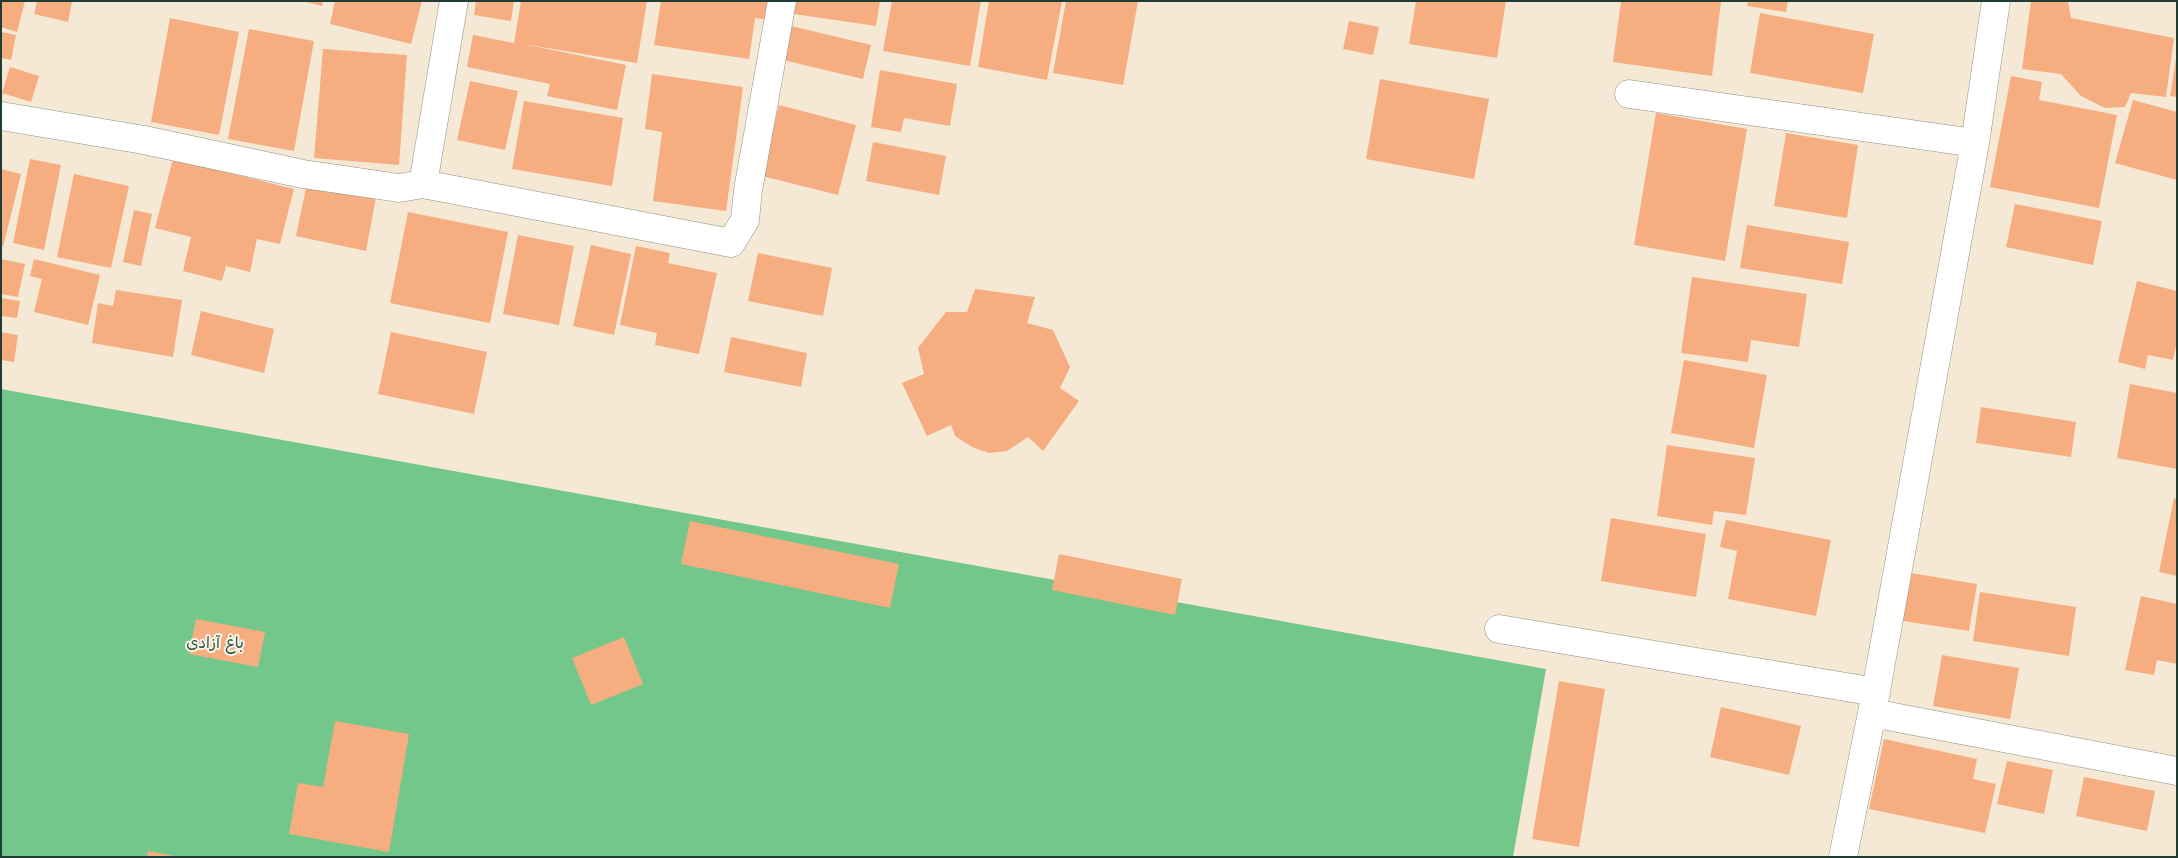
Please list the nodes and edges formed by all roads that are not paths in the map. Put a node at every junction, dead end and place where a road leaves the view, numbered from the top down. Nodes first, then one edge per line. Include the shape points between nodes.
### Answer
1 (454, 1) edge
2 (782, 1) edge
3 (1996, 1) edge
4 (1629, 94) dead end
5 (1, 116) edge
6 (1975, 143) junction
7 (423, 184) junction
8 (1500, 629) dead end
9 (1874, 703) junction
10 (2177, 771) edge
11 (1843, 857) edge

1 - 7 street
2 - 7 street via 745,220 731,243
3 - 6 street
4 - 6 street
5 - 7 street via 144,140 303,174 399,188
6 - 9 street
8 - 9 street
9 - 10 street
9 - 11 street

